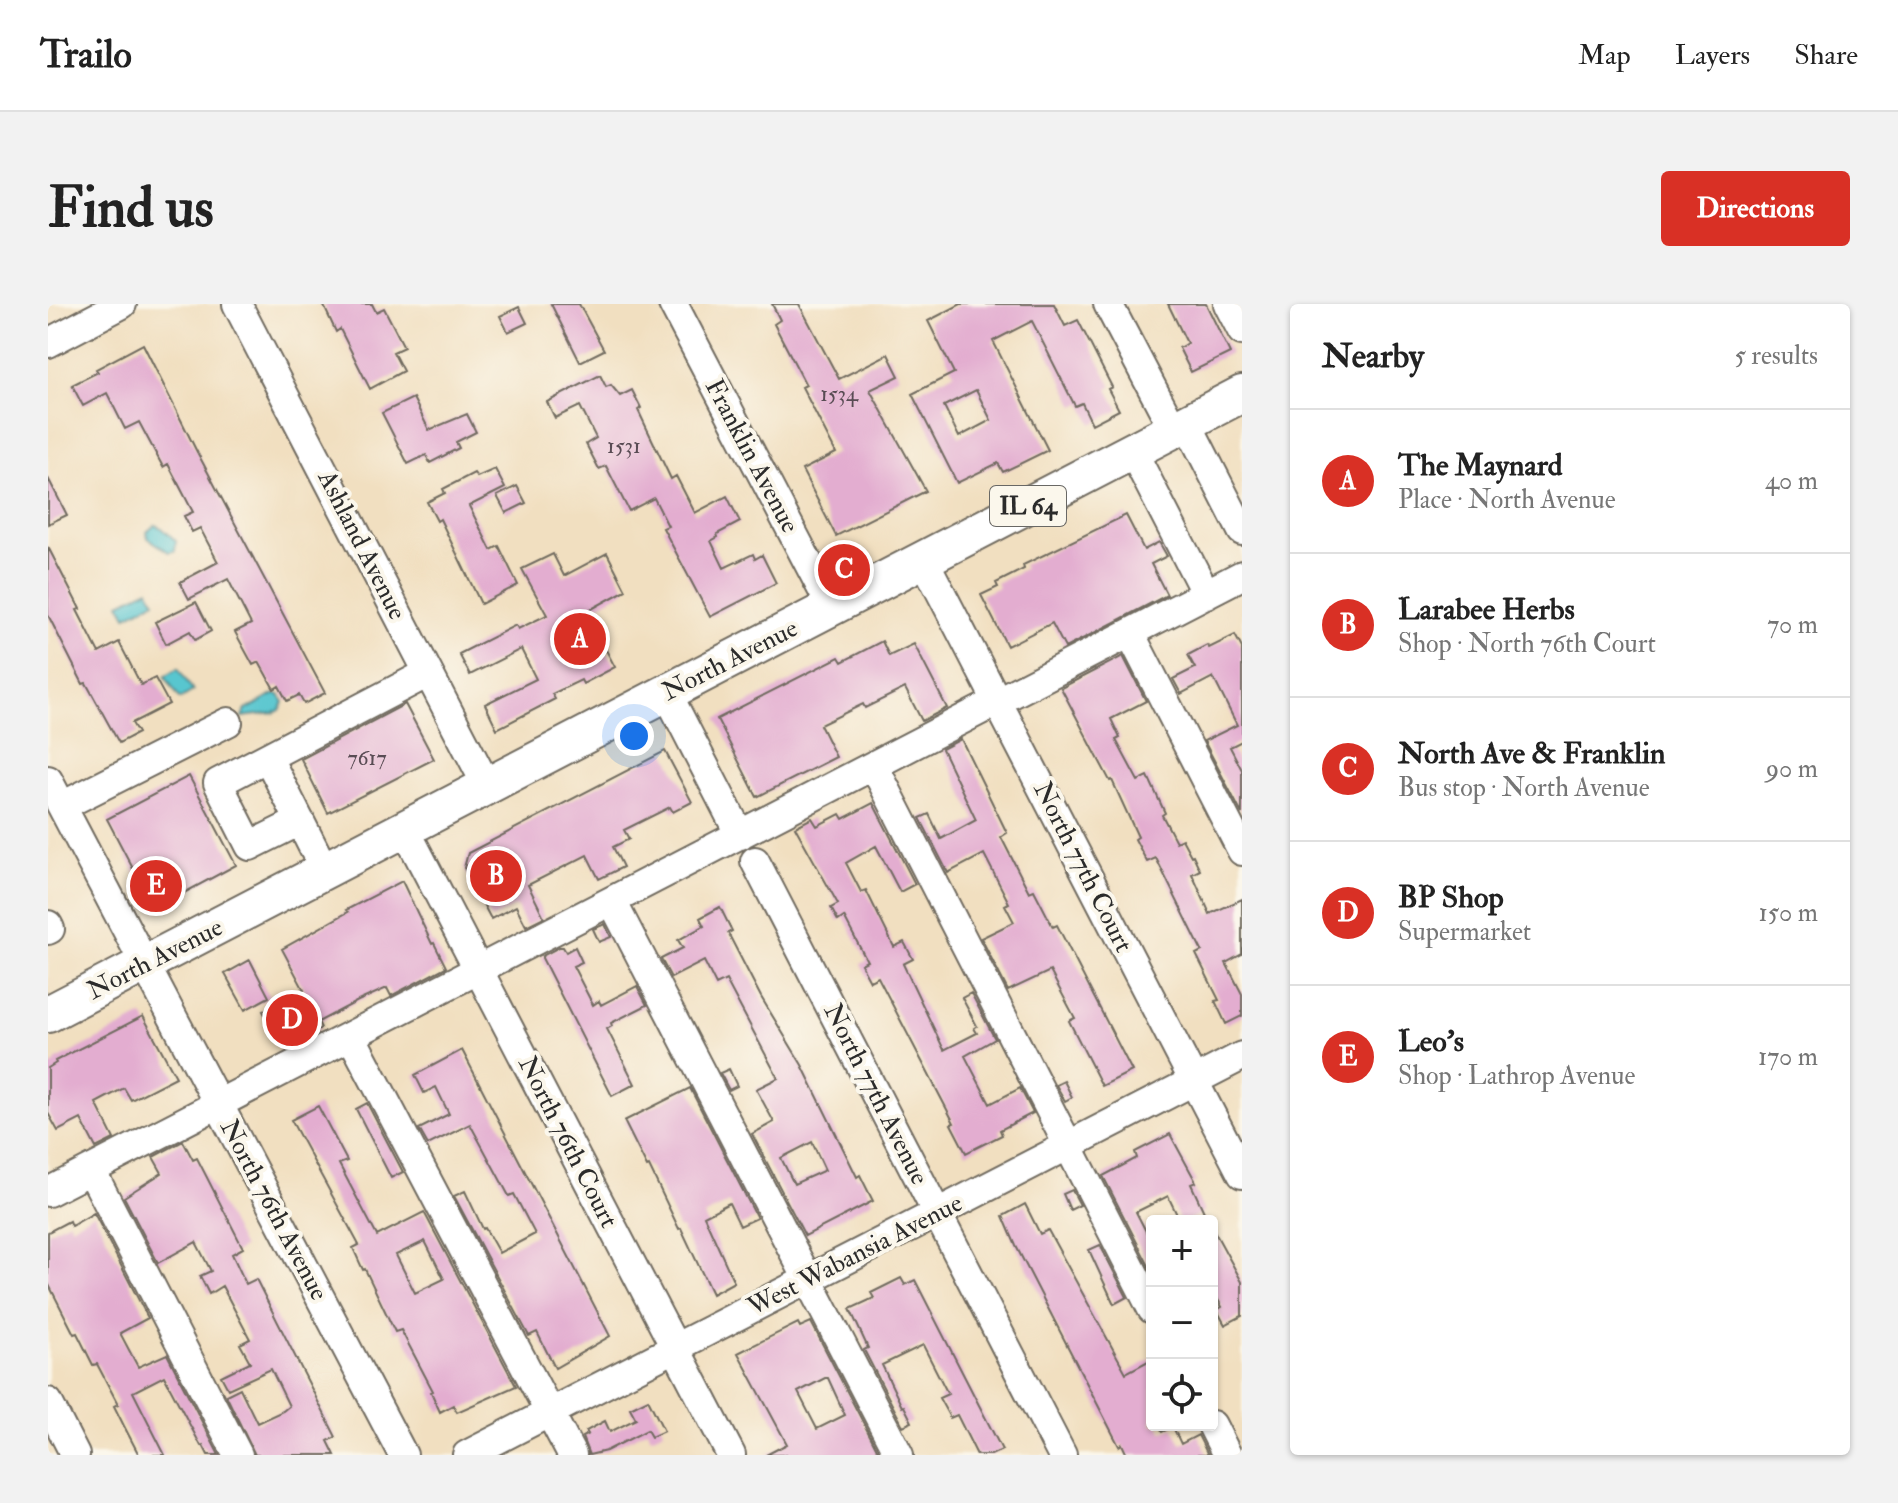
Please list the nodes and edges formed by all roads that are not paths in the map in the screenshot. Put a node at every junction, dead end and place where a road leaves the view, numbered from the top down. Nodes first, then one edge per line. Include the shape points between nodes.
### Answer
1 (122, 304) edge
2 (237, 304) edge
3 (673, 304) edge
4 (1108, 304) edge
5 (1228, 304) edge
6 (1242, 331) edge
7 (48, 343) edge
8 (1242, 394) edge
9 (1180, 427) junction
10 (1133, 452) junction
11 (1242, 531) edge
12 (924, 560) junction
13 (1242, 575) edge
14 (1206, 594) junction
15 (832, 608) junction
16 (1130, 633) junction
17 (428, 673) junction
18 (667, 693) junction
19 (997, 702) junction
20 (228, 722) dead end
21 (268, 758) junction
22 (874, 766) junction
23 (48, 780) edge
24 (487, 786) junction
25 (58, 813) edge
26 (300, 821) junction
27 (405, 829) junction
28 (740, 835) junction
29 (1242, 851) edge
30 (755, 861) dead end
31 (325, 871) junction
32 (612, 901) junction
33 (145, 965) junction
34 (479, 970) junction
35 (48, 1014) edge
36 (351, 1036) junction
37 (1242, 1056) edge
38 (1194, 1081) junction
39 (219, 1104) junction
40 (1067, 1146) junction
41 (91, 1170) junction
42 (1242, 1174) edge
43 (48, 1192) edge
44 (937, 1213) junction
45 (808, 1280) junction
46 (1146, 1297) edge
47 (675, 1348) junction
48 (48, 1402) edge
49 (550, 1413) junction
50 (1215, 1431) edge
51 (75, 1455) edge
52 (238, 1455) edge
53 (403, 1455) edge
54 (467, 1455) edge
55 (572, 1455) edge
56 (731, 1455) edge
57 (899, 1455) edge
58 (1062, 1455) edge
59 (1227, 1455) edge

1 - 7 street
2 - 17 street, Ashland Avenue
3 - 15 street, Franklin Avenue
4 - 9 street
5 - 6 street
8 - 9 main road, North Avenue / IL 64
9 - 10 main road, North Avenue / IL 64
9 - 11 street
10 - 12 main road, North Avenue / IL 64
10 - 14 street
12 - 15 main road, North Avenue / IL 64
12 - 19 street, North 77th Court
13 - 14 street
14 - 16 street
15 - 18 main road, North Avenue / IL 64
16 - 19 street
16 - 29 street
17 - 21 street
17 - 24 street, Ashland Avenue
18 - 24 main road, North Avenue / IL 64
18 - 28 street
19 - 22 street
19 - 38 street, North 77th Court
20 - 25 street
21 - 26 street
21 - 26 street via 218,783 250,846
22 - 28 street
22 - 40 street
23 - 25 street, North 76th Avenue
24 - 27 main road, North Avenue / IL 64
25 - 33 street, North 76th Avenue
26 - 31 street
27 - 31 main road, North Avenue / IL 64
27 - 34 street, North 76th Court
28 - 32 street
30 - 44 street, North 77th Avenue
31 - 33 main road, North Avenue / IL 64
32 - 34 street
32 - 45 street
33 - 35 main road, North Avenue / IL 64
33 - 39 street, North 76th Avenue
34 - 36 street
34 - 47 street, North 76th Court
36 - 39 street
36 - 49 street
37 - 38 street, West Wabansia Avenue
38 - 40 street, West Wabansia Avenue
38 - 42 street, North 77th Court
39 - 41 street
39 - 53 street, North 76th Avenue
40 - 44 street, West Wabansia Avenue
40 - 46 street
41 - 43 street
41 - 52 street
44 - 45 street, West Wabansia Avenue
44 - 58 street, North 77th Avenue
45 - 47 street, West Wabansia Avenue
45 - 57 street
47 - 49 street, West Wabansia Avenue
47 - 56 street, North 76th Court
48 - 51 street
49 - 54 street, West Wabansia Avenue
49 - 55 street
50 - 59 street

